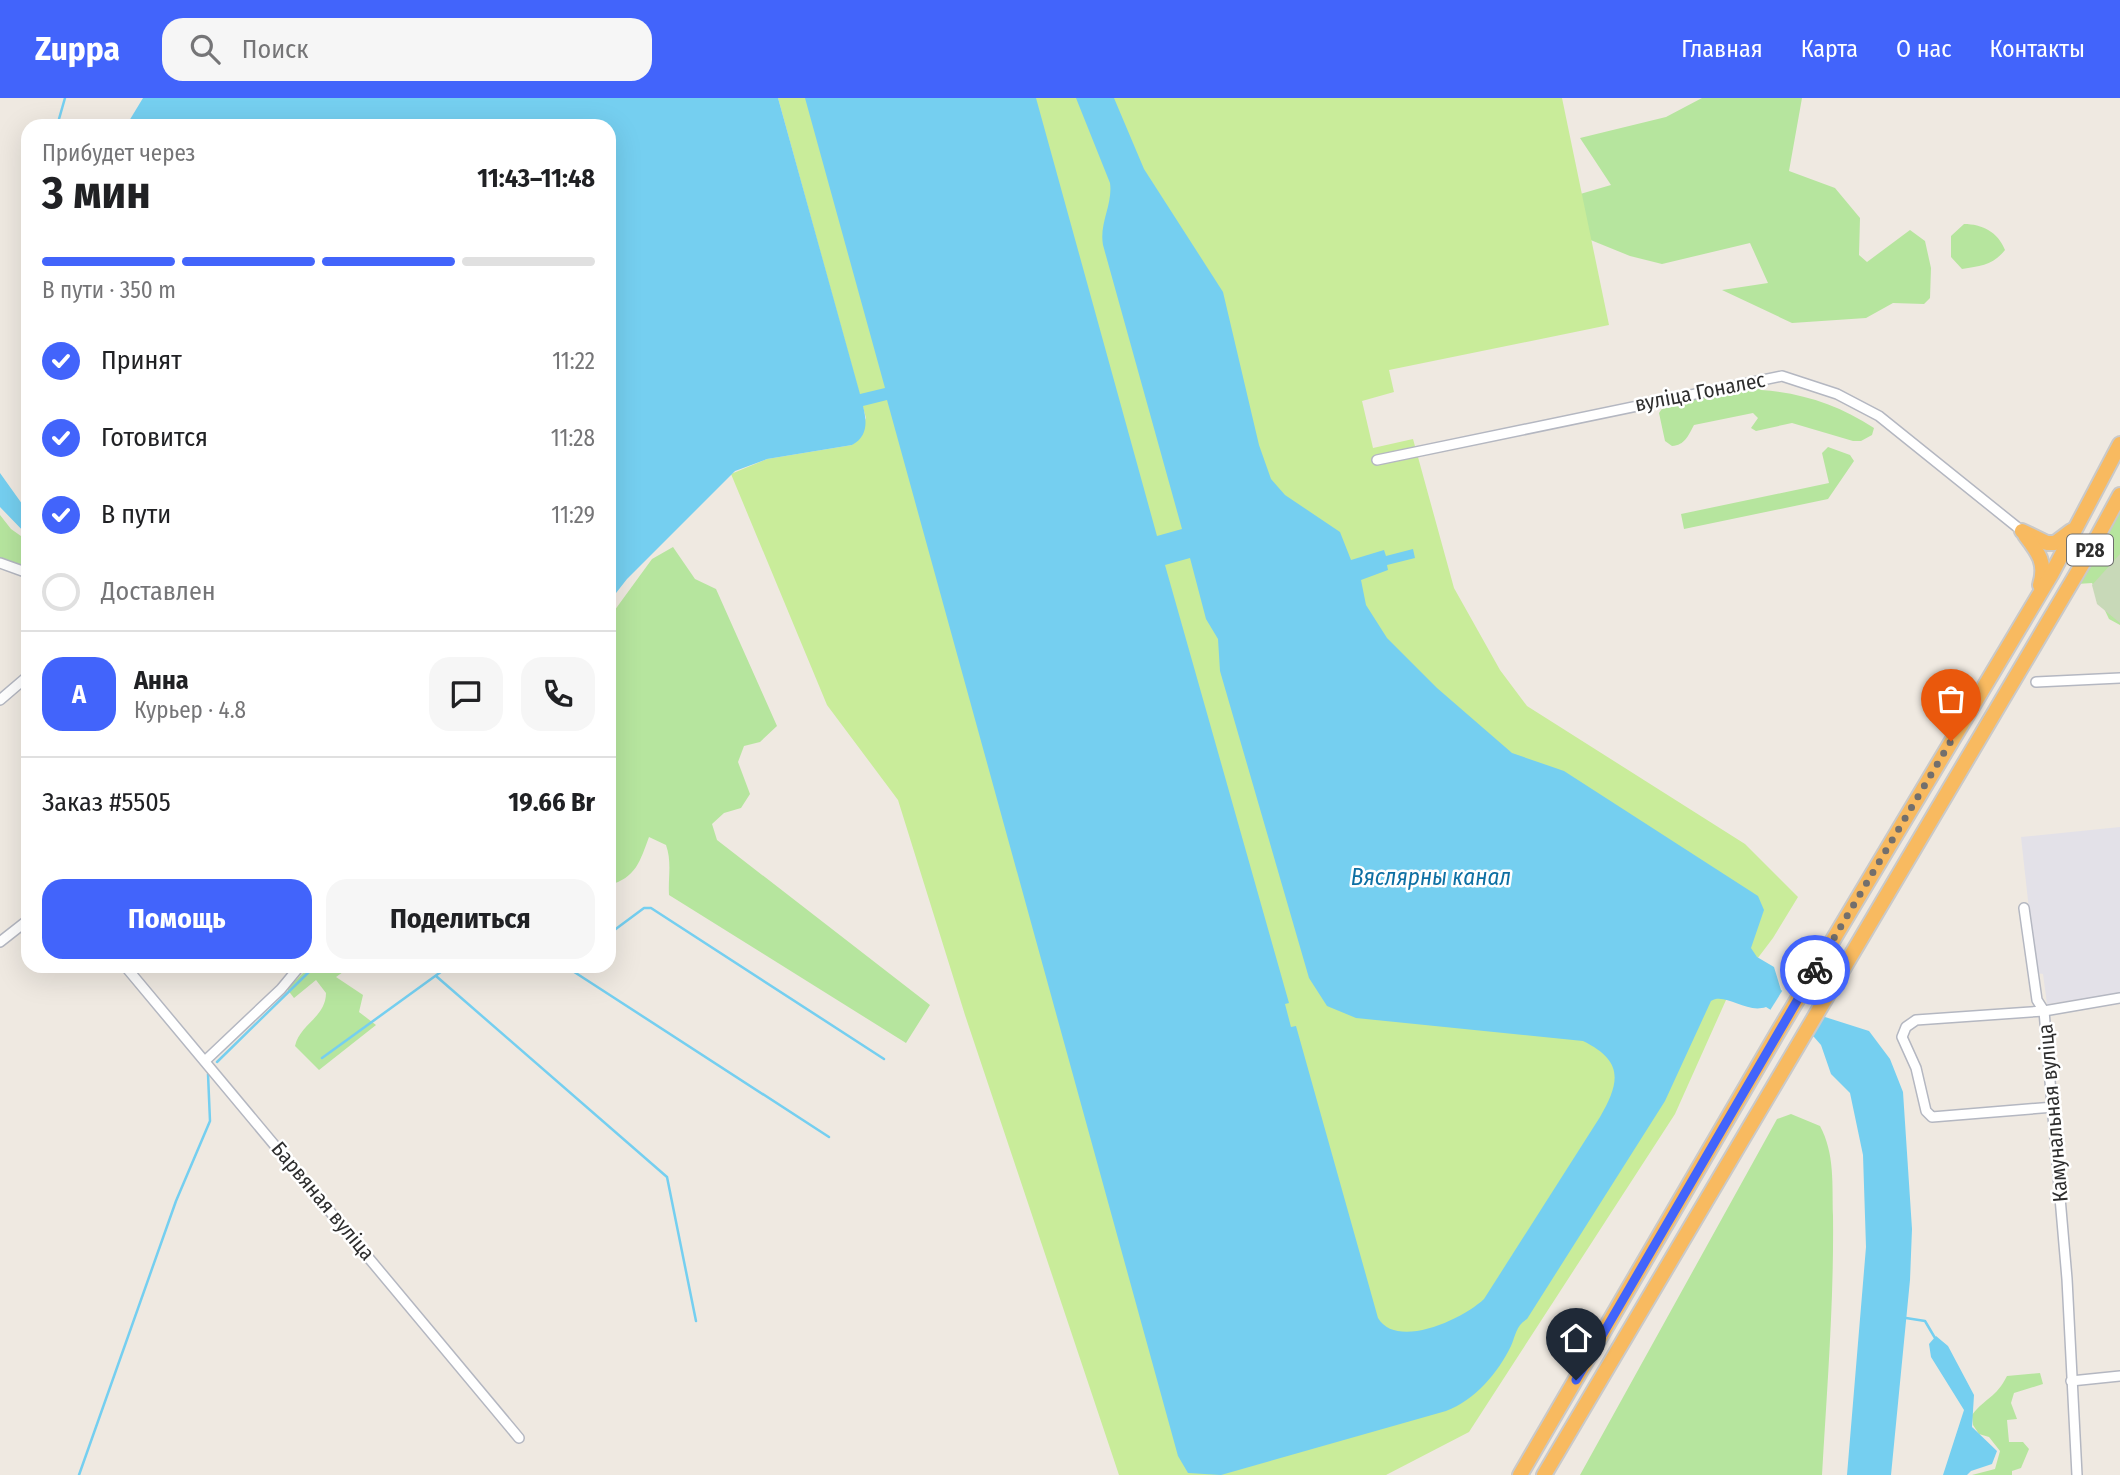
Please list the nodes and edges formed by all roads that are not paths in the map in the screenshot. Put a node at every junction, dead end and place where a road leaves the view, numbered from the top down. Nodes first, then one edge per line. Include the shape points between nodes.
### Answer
1 (2120, 444) edge
2 (1377, 460) dead end
3 (2120, 495) edge
4 (2085, 513) junction
5 (2022, 531) junction
6 (0, 563) edge
7 (21, 570) edge
8 (2037, 597) junction
9 (2120, 678) edge
10 (21, 682) edge
11 (2036, 682) dead end
12 (0, 701) edge
13 (2024, 908) dead end
14 (21, 926) edge
15 (0, 942) edge
16 (131, 973) edge
17 (294, 973) edge
18 (2120, 998) edge
19 (2044, 1011) junction
20 (206, 1060) junction
21 (2054, 1107) junction
22 (2120, 1376) edge
23 (2071, 1381) junction
24 (519, 1438) dead end
25 (1520, 1475) edge
26 (1544, 1475) edge
27 (2077, 1475) edge

1 - 4 highway, Р28
2 - 5 street, вуліца Гоналес via 1782,376 1837,394 1879,416
3 - 26 highway, Р28
4 - 5 highway via 2055,544
4 - 8 highway, Р28
5 - 8 highway via 2045,569
6 - 7 street
8 - 25 highway, Р28
9 - 11 street
10 - 12 street
13 - 19 street, Камунальная вуліца via 2037,1000
14 - 15 street
16 - 20 street, Барвяная вуліца
17 - 20 street
18 - 19 street
19 - 21 street, Камунальная вуліца
19 - 21 street via 1916,1020 1902,1037 1916,1068 1926,1111 1932,1117
20 - 24 street, Барвяная вуліца
21 - 23 street, Камунальная вуліца
22 - 23 street
23 - 27 street, Камунальная вуліца

